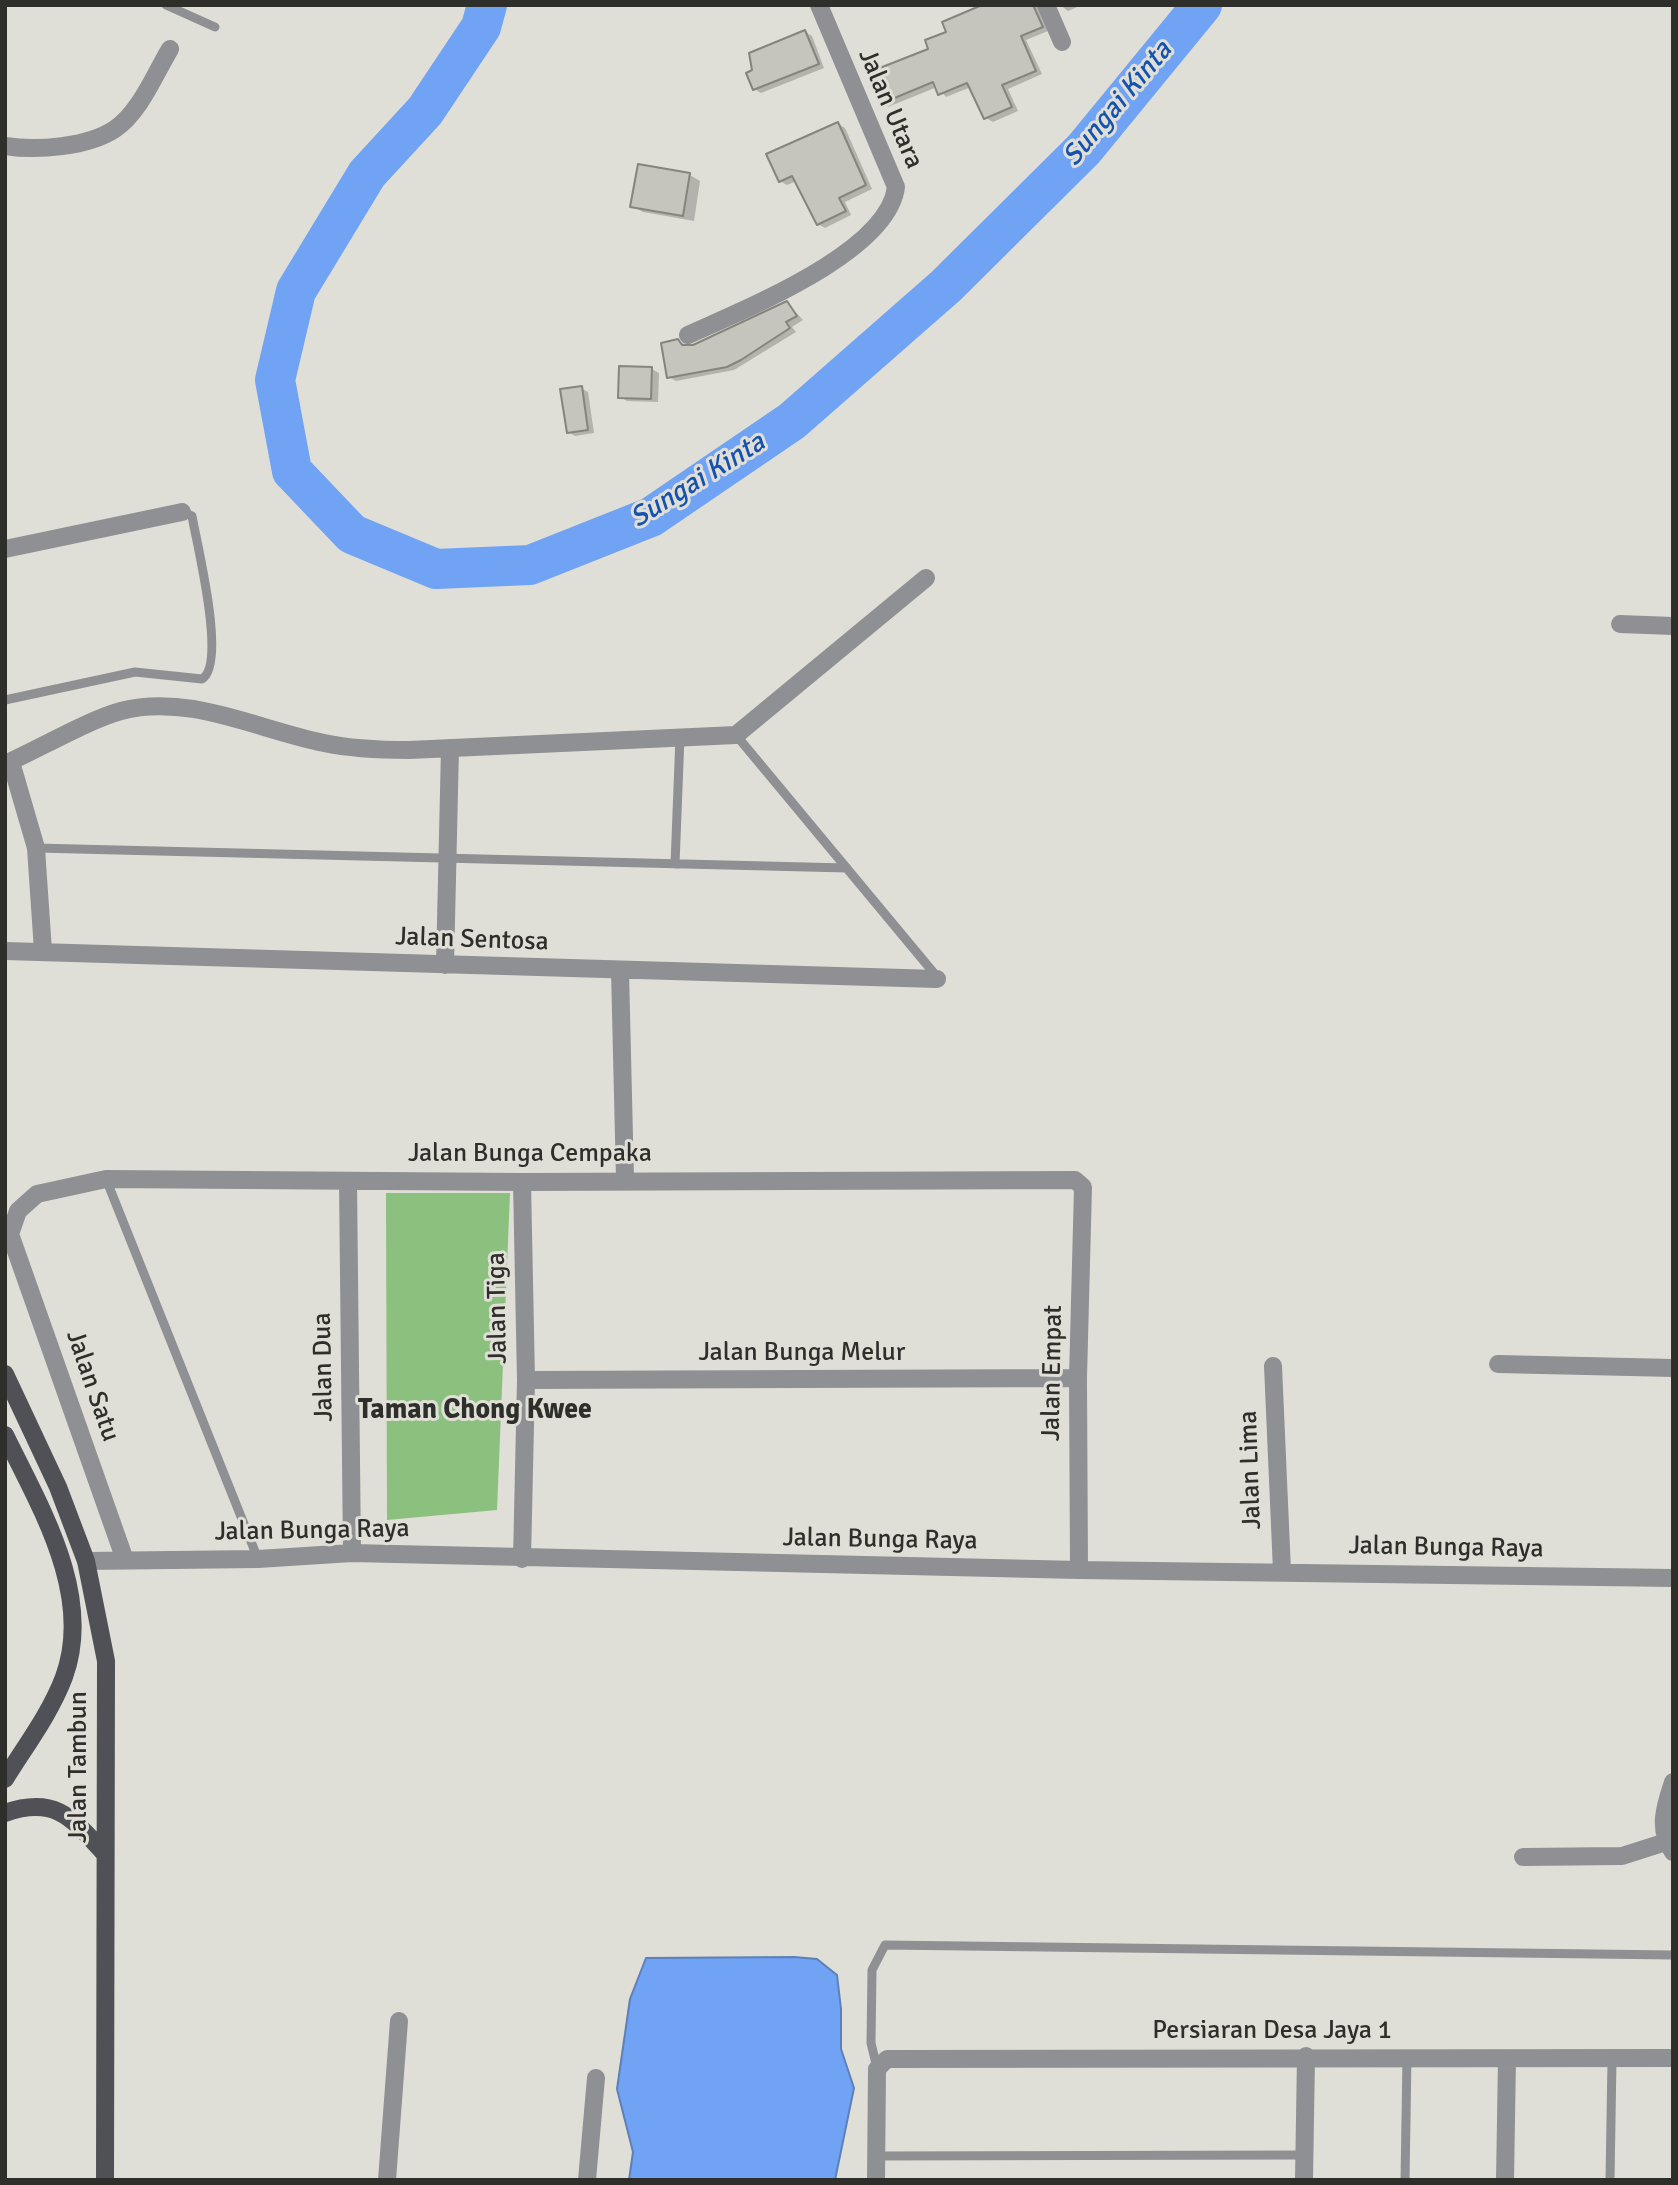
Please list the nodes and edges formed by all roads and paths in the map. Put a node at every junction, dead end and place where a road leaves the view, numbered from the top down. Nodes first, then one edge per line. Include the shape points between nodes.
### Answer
1 (166, 5) edge
2 (819, 5) edge
3 (1046, 5) edge
4 (215, 27) dead end
5 (1062, 42) dead end
6 (170, 49) dead end
7 (5, 146) edge
8 (688, 335) dead end
9 (182, 512) joint
10 (5, 549) edge
11 (926, 578) dead end
12 (1620, 624) dead end
13 (1673, 625) edge
14 (5, 699) edge
15 (736, 734) junction
16 (680, 737) junction
17 (450, 748) junction
18 (8, 763) edge
19 (36, 848) junction
20 (448, 858) junction
21 (675, 864) junction
22 (847, 868) junction
23 (5, 951) edge
24 (43, 951) junction
25 (445, 965) junction
26 (620, 971) junction
27 (937, 979) joint
28 (106, 1179) junction
29 (625, 1180) junction
30 (1075, 1180) joint
31 (348, 1181) junction
32 (522, 1182) junction
33 (8, 1235) edge
34 (1498, 1364) dead end
35 (1273, 1366) dead end
36 (1673, 1368) edge
37 (5, 1374) edge
38 (1078, 1378) junction
39 (526, 1380) junction
40 (5, 1435) edge
41 (352, 1553) junction
42 (258, 1559) junction
43 (522, 1559) junction
44 (125, 1560) junction
45 (86, 1561) junction
46 (1079, 1570) junction
47 (1282, 1571) junction
48 (1673, 1578) edge
49 (5, 1779) edge
50 (1673, 1782) edge
51 (5, 1813) edge
52 (1669, 1847) edge
53 (105, 1854) junction
54 (1523, 1857) dead end
55 (1673, 1955) edge
56 (399, 2021) dead end
57 (1306, 2056) junction
58 (1407, 2057) junction
59 (1673, 2058) edge
60 (1507, 2059) junction
61 (1612, 2060) junction
62 (877, 2069) junction
63 (596, 2078) dead end
64 (1304, 2155) junction
65 (876, 2156) junction
66 (105, 2180) edge
67 (387, 2180) edge
68 (587, 2180) edge
69 (876, 2180) edge
70 (1304, 2180) edge
71 (1405, 2180) edge
72 (1505, 2180) edge
73 (1610, 2180) edge

1 - 4 lane
2 - 8 street, Jalan Utara via 896,187 891,206 834,262 810,278
3 - 5 street
6 - 7 street via 140,100 115,129 34,150
9 - 10 street
9 - 14 lane via 192,516 211,625 213,664 209,674 202,679 135,672
11 - 15 street
12 - 13 street
15 - 16 street
15 - 22 lane
16 - 17 street
16 - 21 lane
17 - 18 street via 368,750 200,710 165,706 119,711
17 - 20 street
18 - 19 street
19 - 20 lane
19 - 24 street
20 - 21 lane
20 - 25 street
21 - 22 lane
22 - 27 lane via 936,972
23 - 24 street, Jalan Sentosa
24 - 25 street, Jalan Sentosa
25 - 26 street, Jalan Sentosa
26 - 27 street, Jalan Sentosa
26 - 29 street
28 - 31 street, Jalan Bunga Cempaka
28 - 33 street, Jalan Bunga Cempaka via 37,1194 18,1211
28 - 42 lane
29 - 30 street, Jalan Bunga Cempaka
29 - 32 street, Jalan Bunga Cempaka
30 - 38 street, Jalan Empat via 1083,1187
31 - 32 street, Jalan Bunga Cempaka
31 - 41 street, Jalan Dua
32 - 39 street, Jalan Tiga
33 - 44 street, Jalan Satu
34 - 36 street
35 - 47 street, Jalan Lima
37 - 45 main road, Jalan Tambun via 58,1487
38 - 39 street, Jalan Bunga Melur
38 - 46 street, Jalan Empat
39 - 43 street, Jalan Tiga
40 - 49 main road, Jalan Tambun via 49,1525 70,1591 72,1636 65,1675 48,1713
41 - 42 street, Jalan Bunga Raya
41 - 43 street, Jalan Bunga Raya
42 - 44 street, Jalan Bunga Raya
43 - 46 street, Jalan Bunga Raya
44 - 45 street, Jalan Bunga Raya
45 - 53 main road, Jalan Tambun via 106,1661
46 - 47 street, Jalan Bunga Raya
47 - 48 street, Jalan Bunga Raya
50 - 52 street via 1664,1811
51 - 53 main road via 23,1807 50,1807 74,1820
52 - 54 street via 1622,1856
53 - 66 main road, Jalan Tambun
55 - 62 lane via 885,1945 872,1970 871,2043
56 - 67 street
57 - 58 street, Persiaran Desa Jaya 1
57 - 62 street, Persiaran Desa Jaya 1 via 887,2059
57 - 64 street
58 - 60 street, Persiaran Desa Jaya 1
58 - 71 lane
59 - 61 street, Persiaran Desa Jaya 1
60 - 61 street, Persiaran Desa Jaya 1
60 - 72 street
61 - 73 lane
62 - 65 street
63 - 68 street
64 - 65 lane
64 - 70 street
65 - 69 street

